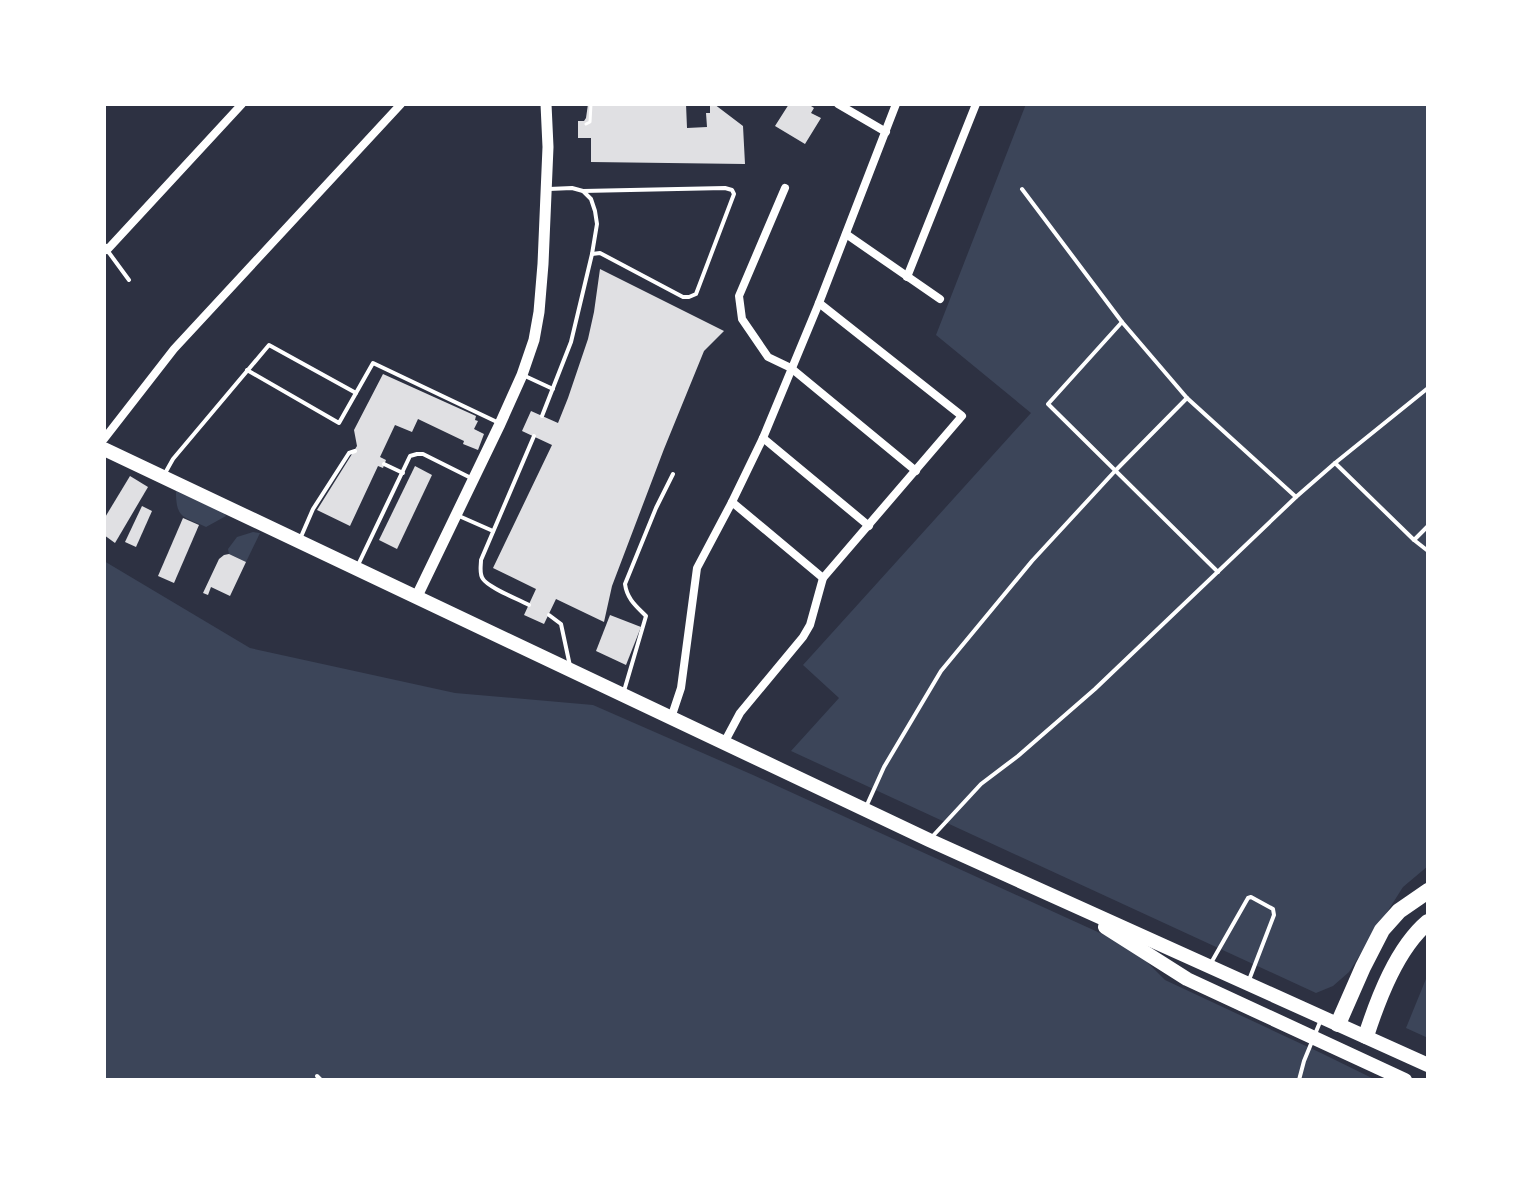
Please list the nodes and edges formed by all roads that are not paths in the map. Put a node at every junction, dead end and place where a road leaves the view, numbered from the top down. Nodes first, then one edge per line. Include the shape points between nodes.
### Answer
1 (242, 104) edge
2 (401, 104) edge
3 (546, 104) edge
4 (838, 104) edge
5 (896, 104) edge
6 (976, 104) edge
7 (886, 132) junction
8 (785, 188) dead end
9 (547, 189) junction
10 (1022, 189) dead end
11 (583, 191) junction
12 (846, 234) junction
13 (106, 248) edge
14 (592, 254) junction
15 (907, 277) junction
16 (129, 280) dead end
17 (940, 299) dead end
18 (819, 303) junction
19 (1122, 322) junction
20 (791, 368) junction
21 (247, 370) junction
22 (522, 375) junction
23 (1428, 388) edge
24 (553, 389) junction
25 (356, 393) junction
26 (1187, 398) junction
27 (542, 416) dead end
28 (500, 424) junction
29 (534, 436) dead end
30 (763, 438) junction
31 (104, 439) edge
32 (104, 449) edge
33 (355, 451) dead end
34 (1335, 463) junction
35 (384, 464) dead end
36 (916, 471) junction
37 (1115, 471) junction
38 (403, 473) junction
39 (673, 474) dead end
40 (163, 477) junction
41 (473, 479) junction
42 (1296, 497) junction
43 (732, 502) junction
44 (457, 515) junction
45 (869, 526) junction
46 (1428, 526) edge
47 (493, 531) junction
48 (1414, 540) junction
49 (299, 541) junction
50 (1428, 551) edge
51 (356, 568) junction
52 (1218, 572) junction
53 (823, 578) junction
54 (417, 596) junction
55 (529, 605) dead end
56 (549, 615) dead end
57 (570, 669) junction
58 (623, 694) junction
59 (671, 718) junction
60 (724, 743) junction
61 (865, 809) junction
62 (929, 840) junction
63 (1428, 891) edge
64 (1068, 903) junction
65 (1428, 922) edge
66 (1210, 965) junction
67 (1248, 982) junction
68 (1323, 1016) junction
69 (1338, 1024) junction
70 (1366, 1036) junction
71 (1314, 1038) junction
72 (1329, 1045) junction
73 (1356, 1058) junction
74 (1428, 1065) edge
75 (1299, 1080) edge
76 (1405, 1080) edge

1 - 13 street
2 - 31 street via 174,349
3 - 9 street
4 - 7 street
5 - 7 street
6 - 15 street
7 - 12 street
8 - 20 street via 739,296 742,319 768,357
9 - 11 lane
9 - 22 street via 539,312
10 - 19 lane
11 - 14 lane via 591,199 597,224
11 - 14 lane via 725,188 734,194 696,294 689,297 600,253
12 - 15 street
12 - 18 street
13 - 16 lane
14 - 24 lane via 571,342
15 - 17 street
18 - 20 street
18 - 36 street via 962,416
19 - 26 lane
19 - 37 lane via 1048,404
20 - 30 street
20 - 36 street
21 - 25 lane via 269,345
21 - 25 lane via 339,423
21 - 40 lane
22 - 24 lane
22 - 28 street
23 - 34 lane
24 - 27 lane
25 - 28 lane via 373,363
26 - 37 lane
26 - 42 lane
28 - 41 street
29 - 47 lane
30 - 43 street
30 - 45 street
32 - 40 main road
33 - 49 lane via 313,509
34 - 42 lane
34 - 48 lane
35 - 38 lane
36 - 45 street
37 - 52 lane
37 - 61 lane via 941,671
38 - 41 lane via 410,456 423,454
38 - 51 lane
39 - 58 lane via 625,584 633,604 646,616
40 - 49 main road
41 - 44 street
42 - 52 lane
43 - 53 street
43 - 59 street via 697,568 681,688
44 - 47 lane
44 - 54 street
45 - 53 street
46 - 48 lane
47 - 55 lane via 481,560 483,579
48 - 50 lane
49 - 51 main road
51 - 54 main road
52 - 62 lane via 1095,689 981,784
53 - 60 street via 803,637 740,713
54 - 57 main road
56 - 57 lane via 564,630
57 - 58 main road
58 - 59 main road
59 - 60 main road
60 - 61 main road
61 - 62 main road
62 - 64 main road
63 - 69 highway via 1382,930
64 - 66 main road
64 - 71 main road via 1187,979
65 - 70 highway via 1384,985
66 - 67 main road
66 - 67 lane via 1251,897 1273,909 1274,915
67 - 68 main road
68 - 69 main road
68 - 71 lane
69 - 70 main road
69 - 72 main road
70 - 73 main road
70 - 74 main road
71 - 72 main road
71 - 75 lane
72 - 73 main road
73 - 76 main road

